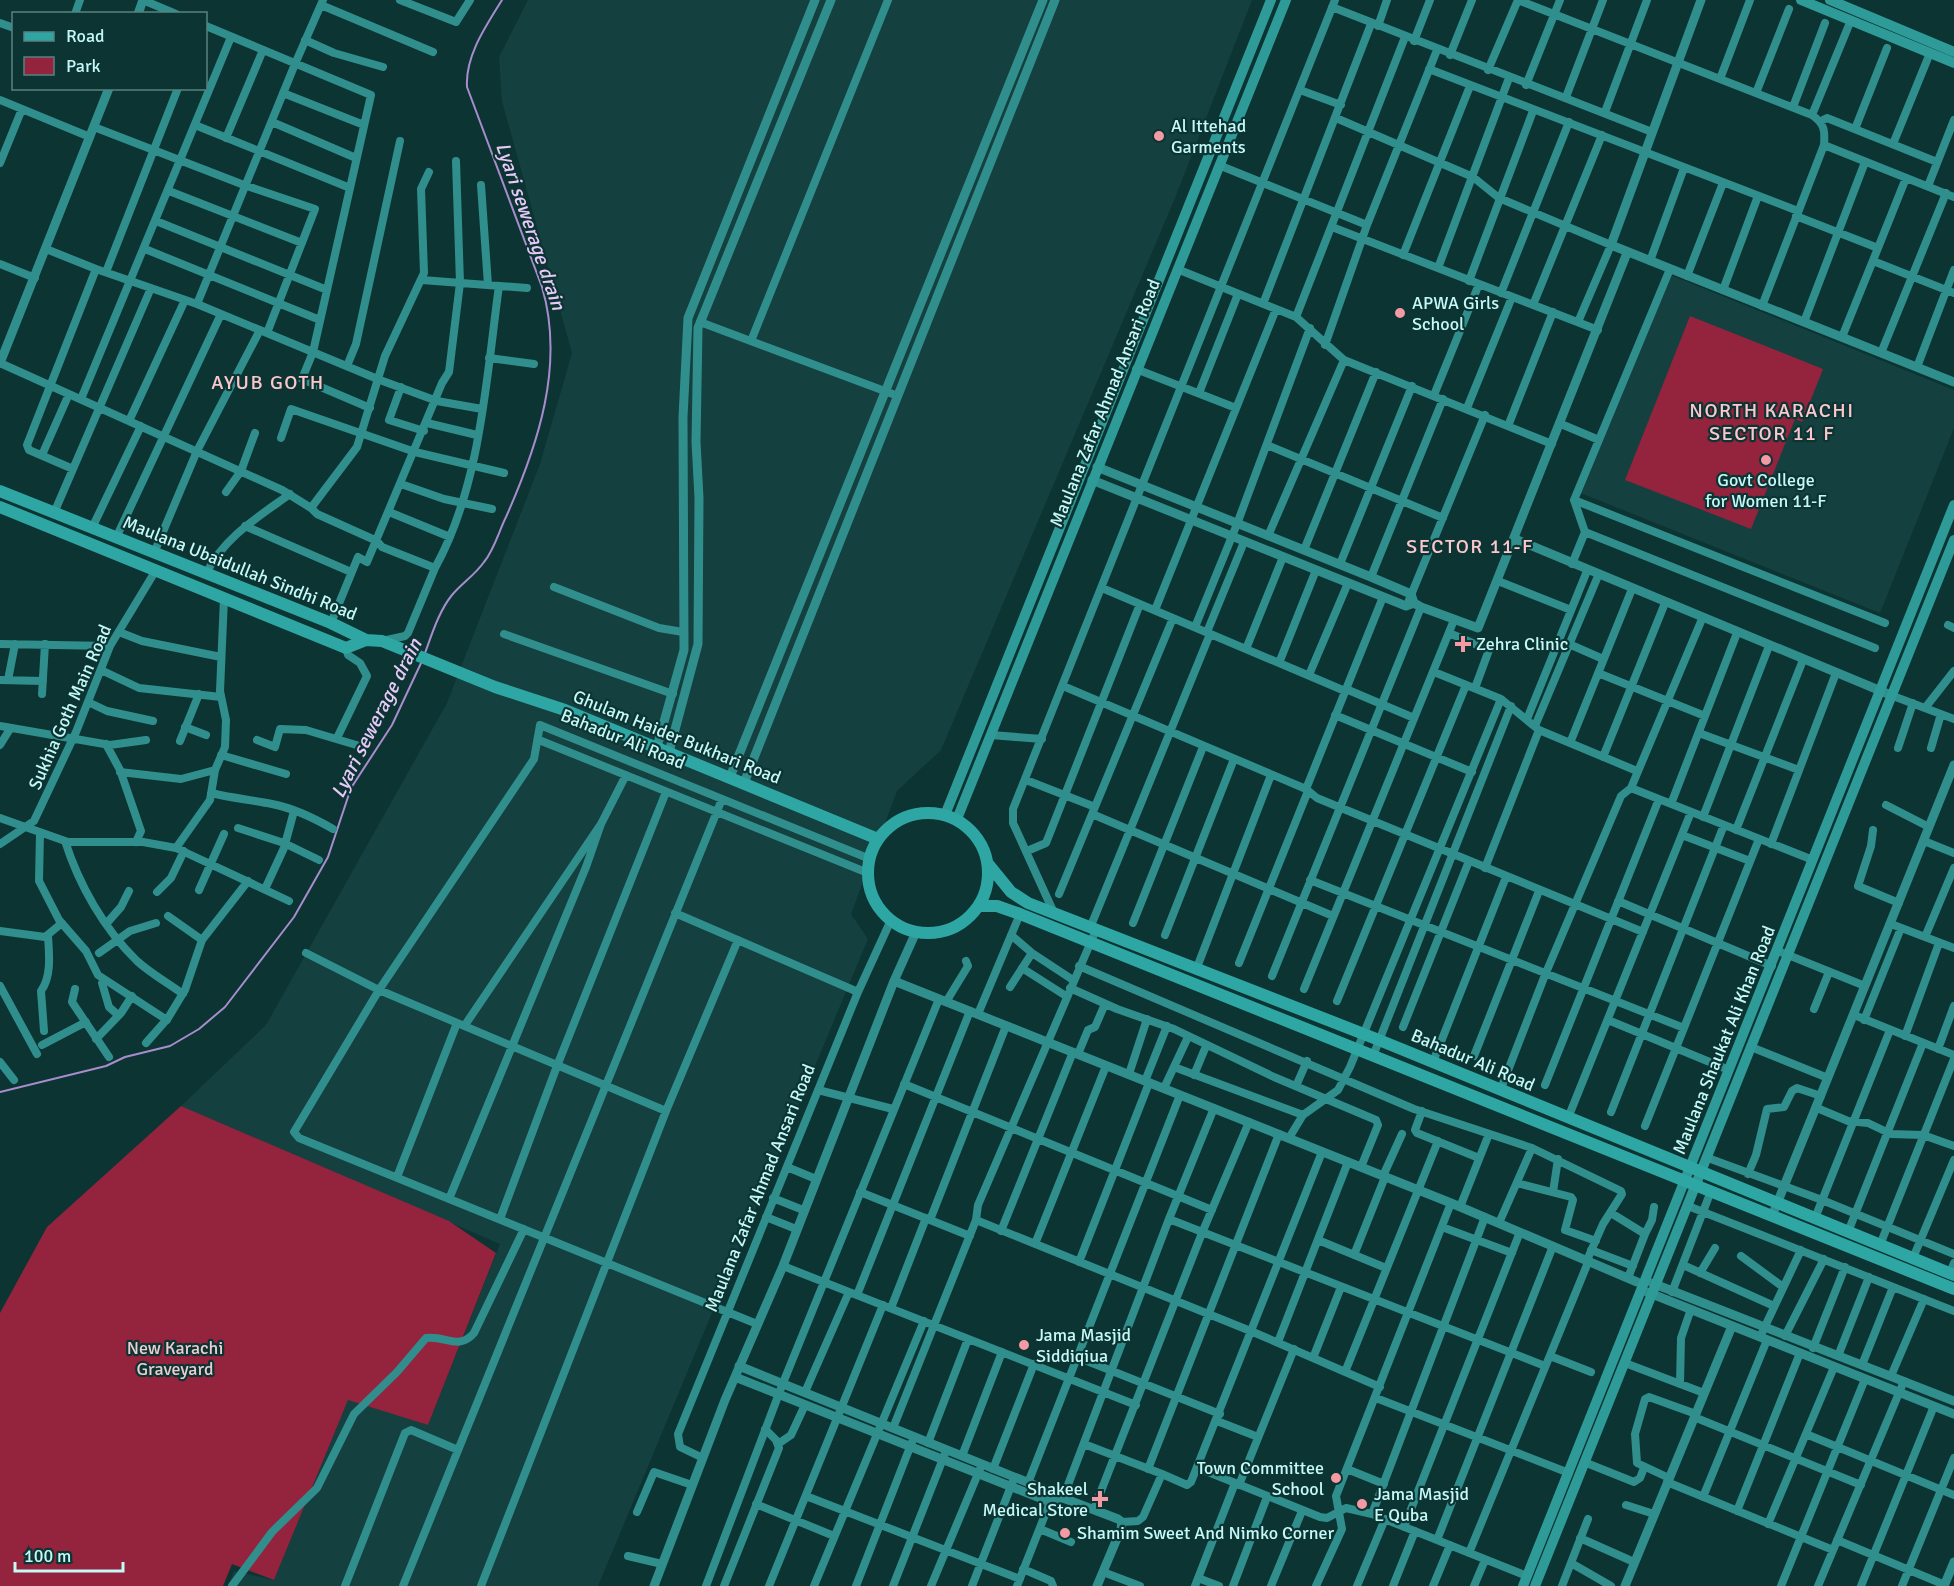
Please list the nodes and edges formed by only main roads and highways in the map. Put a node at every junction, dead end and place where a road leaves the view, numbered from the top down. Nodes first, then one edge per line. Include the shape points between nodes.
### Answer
1 (1272, 0) edge
2 (1286, 0) edge
3 (1801, 0) edge
4 (1830, 0) edge
5 (1954, 51) edge
6 (1954, 63) edge
7 (0, 491) edge
8 (1954, 505) edge
9 (0, 507) edge
10 (1954, 540) edge
11 (366, 640) junction
12 (945, 815) junction
13 (957, 819) junction
14 (878, 839) junction
15 (989, 866) junction
16 (979, 906) junction
17 (1783, 953) junction
18 (1696, 1170) junction
19 (1691, 1182) junction
20 (1953, 1270) edge
21 (1644, 1285) junction
22 (1954, 1289) edge
23 (1525, 1581) edge
24 (1535, 1586) edge

1 - 12 main road, Maulana Zafar Ahmad Ansari Road
2 - 13 main road, Maulana Zafar Ahmad Ansari Road
3 - 6 main road
4 - 5 main road
7 - 11 main road, Maulana Ubaidullah Sindhi Road
8 - 17 main road, Maulana Shaukat Ali Khan Road via 1814,860
9 - 11 main road, Maulana Ubaidullah Sindhi Road via 346,648
10 - 17 main road, Maulana Shaukat Ali Khan Road via 1893,696
11 - 14 main road, Ghulam Haider Bukhari Road via 382,641 495,687 565,710
12 - 13 main road
12 - 14 main road via 911,815 890,826
13 - 15 main road via 981,842
14 - 16 main road via 868,873 874,899 891,920 916,932 948,930 969,918
15 - 16 main road
15 - 18 main road, Bahadur Ali Road via 1017,896 1054,914 1379,1040
16 - 19 main road, Bahadur Ali Road via 997,906 1020,914
17 - 18 main road, Maulana Shaukat Ali Khan Road via 1772,966 1729,1070
17 - 18 main road, Maulana Shaukat Ali Khan Road via 1708,1158
18 - 19 main road, Maulana Shaukat Ali Khan Road
18 - 20 main road, Bahadur Ali Road via 1913,1258
19 - 21 main road, Maulana Shaukat Ali Khan Road
19 - 21 main road, Maulana Shaukat Ali Khan Road via 1688,1206
19 - 22 main road, Bahadur Ali Road
21 - 23 main road, Maulana Shaukat Ali Khan Road
21 - 24 main road, Maulana Shaukat Ali Khan Road via 1624,1363

